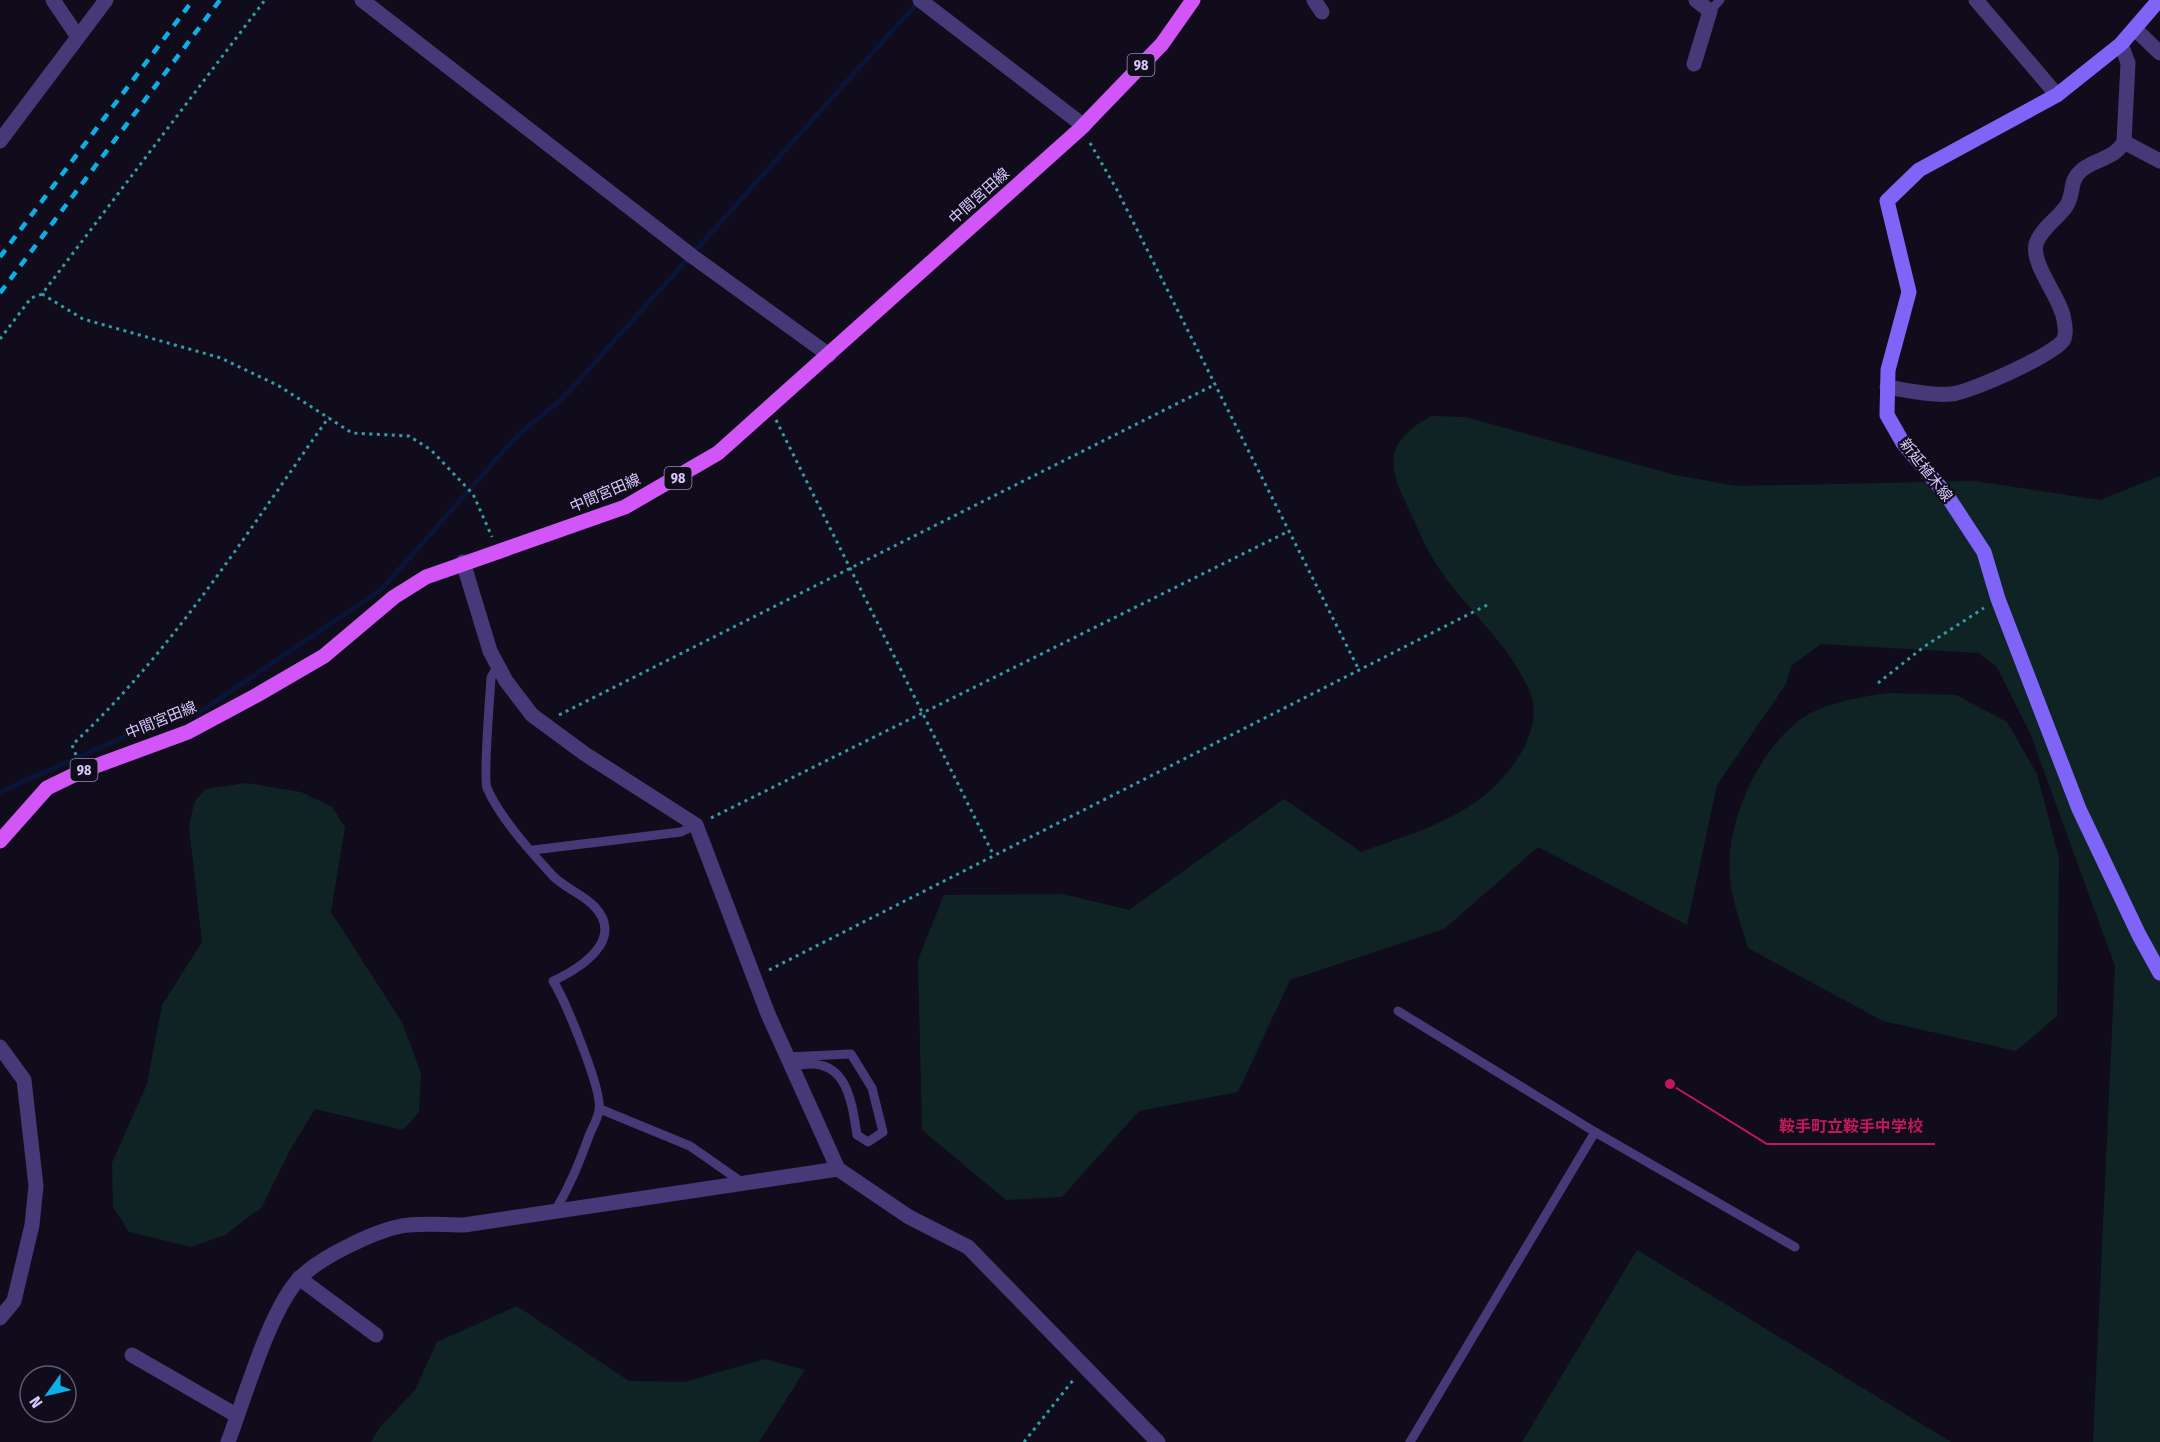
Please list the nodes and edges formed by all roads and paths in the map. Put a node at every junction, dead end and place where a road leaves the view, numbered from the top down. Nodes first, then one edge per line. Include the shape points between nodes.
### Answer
1 (53, 0) edge
2 (106, 0) edge
3 (265, 0) edge
4 (362, 0) edge
5 (920, 0) edge
6 (1193, 0) edge
7 (1696, 0) edge
8 (1976, 0) edge
9 (2159, 0) edge
10 (1715, 6) edge
11 (2135, 29) junction
12 (78, 37) junction
13 (2121, 44) junction
14 (2160, 52) edge
15 (1694, 64) dead end
16 (2057, 95) junction
17 (1082, 128) junction
18 (0, 141) edge
19 (2124, 142) junction
20 (2160, 161) edge
21 (42, 294) junction
22 (0, 339) edge
23 (829, 355) junction
24 (1215, 384) junction
25 (1887, 387) junction
26 (769, 408) junction
27 (329, 417) junction
28 (1289, 531) junction
29 (497, 550) junction
30 (463, 562) junction
31 (850, 568) junction
32 (1998, 599) junction
33 (1489, 604) dead end
34 (498, 665) junction
35 (1359, 670) junction
36 (1878, 683) dead end
37 (923, 714) junction
38 (546, 726) junction
39 (82, 771) junction
40 (696, 825) junction
41 (0, 841) edge
42 (533, 850) junction
43 (994, 856) junction
44 (2160, 973) edge
45 (754, 978) junction
46 (1398, 1011) dead end
47 (0, 1047) edge
48 (789, 1062) junction
49 (600, 1109) junction
50 (1595, 1132) junction
51 (838, 1169) junction
52 (743, 1183) junction
53 (555, 1211) junction
54 (1795, 1247) dead end
55 (299, 1278) junction
56 (0, 1318) edge
57 (376, 1335) dead end
58 (132, 1355) dead end
59 (1084, 1366) junction
60 (236, 1415) junction
61 (228, 1442) edge
62 (1024, 1442) edge
63 (1158, 1442) edge
64 (1410, 1442) edge

1 - 12 street
2 - 12 street
3 - 21 path
4 - 23 street via 692,256
5 - 17 street
6 - 17 main road, 中間宮田線 / 98 via 1162,44
7 - 10 street
8 - 16 street
9 - 11 main road, 新延植木線
10 - 15 street
11 - 13 main road, 新延植木線
11 - 14 street
12 - 18 street
13 - 16 main road, 新延植木線
13 - 19 street via 2128,63
16 - 25 main road, 新延植木線 via 1919,170 1887,201 1909,292
17 - 23 main road, 中間宮田線 / 98
17 - 24 path
19 - 20 street
19 - 25 street via 2118,153 2073,178 2067,204 2037,243 2036,253 2065,322 2064,338 2055,349 1980,387 1951,394
21 - 22 path via 31,298
21 - 27 path via 83,319 221,358 279,386
23 - 26 main road, 中間宮田線 / 98
24 - 28 path
24 - 31 path
25 - 32 main road, 新延植木線 via 1887,415 1903,443 1946,494 1984,552
26 - 29 main road, 中間宮田線 / 98 via 718,453 625,507
26 - 31 path
27 - 29 path via 352,433 409,436 431,450 473,494
27 - 39 path via 162,649 110,710 72,745
28 - 35 path
28 - 37 path
29 - 30 main road, 中間宮田線 / 98
30 - 34 street via 490,651
30 - 39 main road, 中間宮田線 / 98 via 426,577 394,597 324,656 257,695 188,732
31 - 37 path
31 - 38 path via 556,716
32 - 36 path via 1925,646
32 - 44 main road, 新延植木線 via 2079,809
33 - 35 path
34 - 38 street via 532,715
34 - 42 lane via 491,678 486,785 499,810
35 - 43 path
37 - 40 path
37 - 43 path
38 - 40 street
39 - 41 main road, 中間宮田線 / 98 via 47,788
40 - 42 lane via 681,832
40 - 45 street
42 - 49 lane via 555,878 592,904 604,918 599,951 574,971 553,981 576,1033
43 - 45 path
45 - 48 street
46 - 50 lane
47 - 56 street via 24,1080 36,1186 32,1225 14,1301
48 - 48 lane via 851,1053 872,1088 883,1132 868,1142 857,1135 851,1095 838,1075 820,1064
48 - 51 street
49 - 52 lane via 690,1146
49 - 53 lane via 574,1179
50 - 54 lane
50 - 64 lane
51 - 52 street
51 - 59 street via 909,1217 968,1247
52 - 53 street
53 - 55 street via 464,1225 407,1225 332,1255
55 - 57 street
55 - 60 street via 281,1304
58 - 60 street
59 - 62 path
59 - 63 street
60 - 61 street

